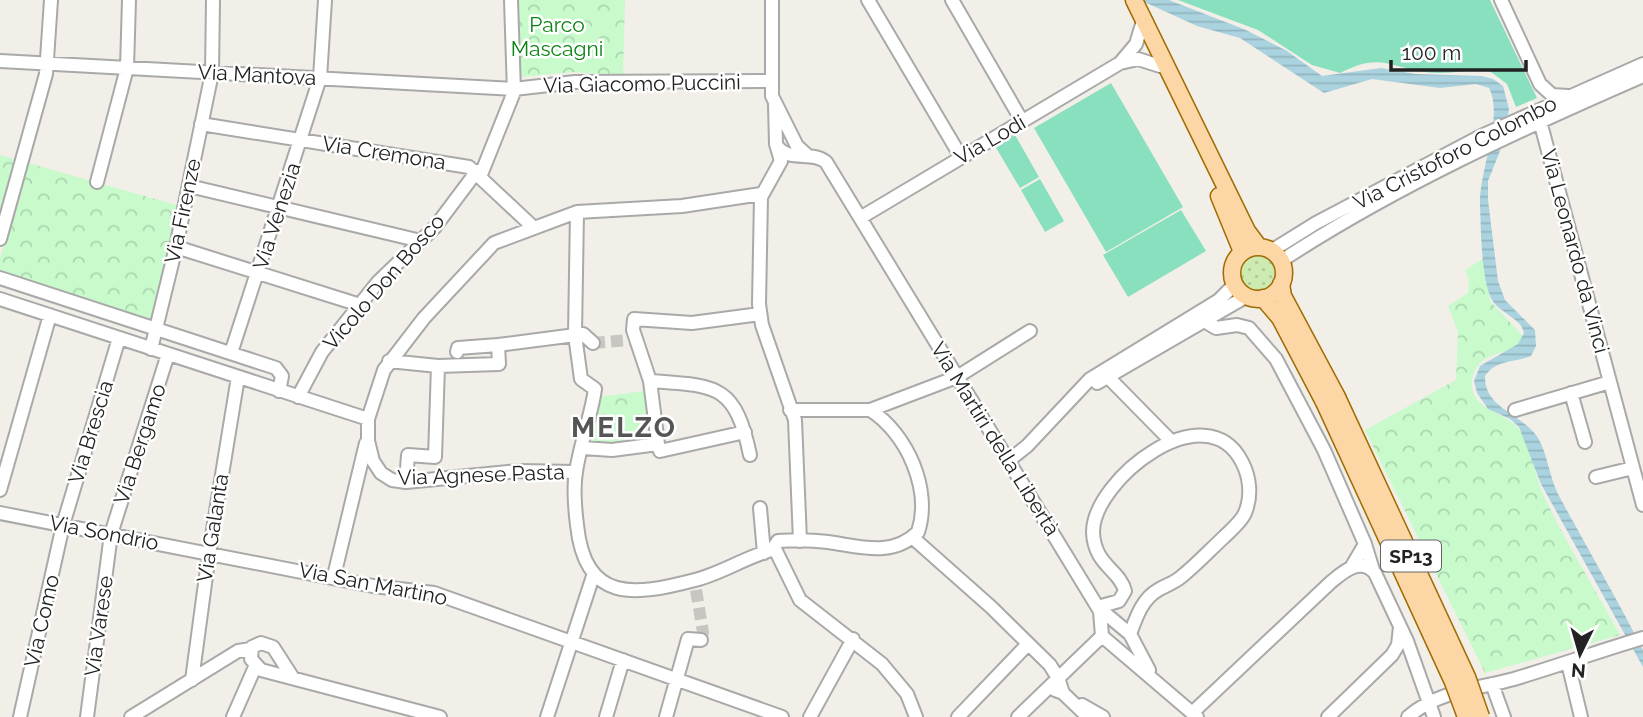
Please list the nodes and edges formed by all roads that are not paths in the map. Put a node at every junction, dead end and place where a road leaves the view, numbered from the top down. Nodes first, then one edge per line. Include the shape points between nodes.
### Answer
1 (51, 0) edge
2 (129, 0) edge
3 (213, 0) edge
4 (325, 0) edge
5 (512, 0) edge
6 (772, 0) edge
7 (867, 0) edge
8 (952, 0) edge
9 (1501, 0) edge
10 (1140, 13) edge
11 (0, 61) edge
12 (1120, 63) junction
13 (48, 64) junction
14 (1643, 64) edge
15 (1160, 66) junction
16 (127, 68) junction
17 (212, 73) junction
18 (1643, 76) edge
19 (320, 78) junction
20 (770, 81) junction
21 (1540, 84) junction
22 (514, 89) junction
23 (1568, 96) junction
24 (775, 105) junction
25 (1529, 120) junction
26 (1022, 121) junction
27 (201, 124) junction
28 (792, 138) junction
29 (301, 140) junction
30 (776, 144) junction
31 (808, 156) junction
32 (961, 157) junction
33 (478, 174) junction
34 (97, 182) dead end
35 (188, 186) junction
36 (761, 194) junction
37 (280, 207) junction
38 (577, 212) junction
39 (860, 218) junction
40 (533, 227) junction
41 (0, 239) edge
42 (421, 241) junction
43 (176, 247) junction
44 (1242, 252) junction
45 (1270, 253) junction
46 (259, 273) junction
47 (3, 282) edge
48 (1281, 284) junction
49 (1235, 285) junction
50 (1255, 297) junction
51 (0, 299) edge
52 (1214, 303) junction
53 (360, 305) junction
54 (760, 314) junction
55 (50, 315) junction
56 (1210, 319) junction
57 (139, 322) junction
58 (156, 328) junction
59 (1030, 331) dead end
60 (575, 335) junction
61 (125, 340) junction
62 (593, 343) tunnel mouth
63 (498, 345) junction
64 (151, 349) junction
65 (457, 352) dead end
66 (231, 353) junction
67 (168, 354) junction
68 (389, 361) junction
69 (438, 366) junction
70 (1106, 374) junction
71 (237, 377) junction
72 (957, 377) junction
73 (650, 381) junction
74 (1610, 382) junction
75 (279, 391) junction
76 (1571, 393) junction
77 (299, 397) junction
78 (1331, 399) junction
79 (790, 410) junction
80 (870, 410) junction
81 (1515, 410) dead end
82 (744, 427) junction
83 (368, 430) junction
84 (1171, 441) junction
85 (1585, 442) dead end
86 (658, 444) junction
87 (583, 448) junction
88 (750, 455) dead end
89 (1009, 461) junction
90 (1633, 468) junction
91 (576, 472) junction
92 (1596, 477) dead end
93 (406, 482) junction
94 (0, 490) edge
95 (1643, 505) edge
96 (760, 508) dead end
97 (0, 513) edge
98 (63, 525) junction
99 (111, 534) junction
100 (912, 537) junction
101 (800, 541) junction
102 (1365, 544) junction
103 (772, 548) junction
104 (209, 554) junction
105 (1356, 566) junction
106 (1373, 570) junction
107 (334, 576) junction
108 (593, 576) junction
109 (1098, 607) junction
110 (1400, 625) junction
111 (1130, 634) junction
112 (1102, 636) junction
113 (1643, 638) edge
114 (853, 639) junction
115 (701, 640) dead end
116 (572, 644) junction
117 (1028, 644) junction
118 (251, 649) junction
119 (624, 660) junction
120 (1568, 663) junction
121 (256, 667) junction
122 (293, 678) junction
123 (678, 678) junction
124 (1058, 678) junction
125 (192, 680) junction
126 (1161, 684) junction
127 (1492, 684) junction
128 (1048, 687) junction
129 (1066, 696) junction
130 (1430, 702) junction
131 (1194, 715) edge
132 (20, 717) edge
133 (87, 717) edge
134 (131, 717) edge
135 (233, 717) edge
136 (440, 717) edge
137 (547, 717) edge
138 (606, 717) edge
139 (666, 717) edge
140 (782, 717) edge
141 (810, 717) edge
142 (916, 717) edge
143 (958, 717) edge
144 (1018, 717) edge
145 (1088, 717) edge
146 (1103, 717) edge
147 (1328, 717) edge
148 (1408, 717) edge
149 (1434, 717) edge
150 (1466, 717) edge
151 (1481, 717) edge
152 (1504, 717) edge
153 (1581, 717) edge

1 - 13 street
2 - 16 street
3 - 17 street, Via Firenze
4 - 19 street, Via Venezia
5 - 22 street
6 - 20 street
7 - 32 street
8 - 26 street
9 - 21 street
10 - 12 street, Via Lodi via 1136,44
10 - 15 main road
10 - 45 main road via 1247,231
11 - 13 street, Via Mantova
12 - 15 street via 1138,59
12 - 26 street, Via Lodi
13 - 16 street, Via Mantova
13 - 41 street
14 - 23 street, Via Cristoforo Colombo
15 - 44 main road
16 - 17 street, Via Mantova
16 - 34 street
17 - 19 street, Via Mantova
17 - 27 street, Via Firenze
18 - 25 street, Via Cristoforo Colombo
19 - 22 street, Via Mantova
19 - 29 street, Via Venezia
20 - 22 street, Via Giacomo Puccini via 575,82
20 - 24 street
21 - 23 street via 1552,95
21 - 25 street
22 - 33 street, Vicolo Don Bosco
23 - 25 street, Via Cristoforo Colombo
24 - 28 street
24 - 30 street
25 - 45 street, Via Cristoforo Colombo via 1322,234
25 - 74 street, Via Leonardo da Vinci
26 - 32 street, Via Lodi
27 - 29 street, Via Cremona
27 - 35 street, Via Firenze
28 - 30 street via 790,150 783,151
28 - 31 street
29 - 33 street, Via Cremona via 469,167
29 - 37 street, Via Venezia
30 - 31 street via 786,154
30 - 36 street via 780,164
31 - 39 street, Via Martiri della Libertà via 826,162
32 - 39 street, Via Lodi
33 - 40 street
33 - 42 street, Vicolo Don Bosco
35 - 37 street
35 - 43 street, Via Firenze
36 - 38 street via 691,205
36 - 54 street
37 - 42 street
37 - 46 street, Via Venezia
38 - 40 street
38 - 60 street
39 - 72 street, Via Martiri della Libertà
40 - 68 street via 486,250
42 - 53 street, Vicolo Don Bosco
43 - 46 street
43 - 58 street, Via Firenze
44 - 45 main road
44 - 49 main road via 1233,265
45 - 48 main road, SP13 via 1284,270
46 - 53 street
46 - 66 street, Via Venezia
47 - 57 street
48 - 50 main road via 1272,294
48 - 78 main road, SP13
49 - 50 main road, SP13
49 - 52 street
50 - 56 street
50 - 78 main road, SP13 via 1280,318
51 - 55 street
52 - 56 street
52 - 70 street
53 - 77 street, Vicolo Don Bosco via 321,352
54 - 73 street via 692,323 636,317 633,339
54 - 79 street
55 - 61 street
55 - 94 street
56 - 70 street
56 - 102 street via 1216,328 1246,327 1292,384
57 - 58 street
57 - 61 street, Via Brescia via 138,338
58 - 64 street, Via Firenze
58 - 66 street
59 - 72 street
60 - 62 street via 583,334
60 - 63 street
60 - 87 street via 581,379 595,391
61 - 64 street
61 - 98 street, Via Brescia
63 - 65 street via 458,348
63 - 69 street via 499,364
64 - 67 street
66 - 75 street via 278,369 283,379
67 - 71 street
67 - 99 street, Via Bergamo
68 - 69 street
68 - 83 street
69 - 93 street via 435,457 408,455
70 - 84 street
70 - 89 street via 1074,394
71 - 75 street
71 - 104 street, Via Galanta
72 - 80 street
72 - 89 street, Via Martiri della Libertà
73 - 82 street via 719,391 731,402
73 - 86 street
74 - 76 street, Via Leonardo da Vinci
74 - 90 street, Via Leonardo da Vinci
75 - 77 street
76 - 81 street, Via Leonardo da Vinci
76 - 85 street
77 - 83 street
78 - 150 main road, SP13, bridge
78 - 151 main road, SP13, bridge
79 - 80 street
79 - 101 street via 796,422
80 - 100 street via 891,429 917,470 919,527
82 - 86 street via 660,451
82 - 88 street
83 - 93 street, Via Agnese Pasta via 373,461 381,473
83 - 107 street
84 - 109 street via 1135,467 1098,508 1096,547 1125,591 1119,601
84 - 111 street via 1203,435 1230,445 1249,477 1248,500 1241,520 1216,545 1180,578 1151,594
86 - 87 street via 612,450
87 - 91 street
89 - 109 street, Via Martiri della Libertà
90 - 92 street
90 - 95 street, Via Leonardo da Vinci
91 - 93 street, Via Agnese Pasta via 525,470
91 - 108 street via 578,534
96 - 103 street
97 - 98 street, Via Sondrio
98 - 99 street, Via Sondrio
98 - 132 street, Via Como
99 - 104 street, Via Sondrio
99 - 133 street, Via Varese
100 - 101 street via 881,549
100 - 117 street
101 - 103 street
102 - 105 street
102 - 106 street
103 - 108 street via 695,585 633,589 608,585
103 - 114 street via 800,600
104 - 107 street, Via San Martino
104 - 125 street, Via Galanta
105 - 106 street
105 - 131 street via 1331,582
106 - 110 street
107 - 116 street, Via San Martino via 434,593
108 - 116 street
109 - 111 street
109 - 112 street, Via Martiri della Libertà
110 - 130 street
110 - 147 street via 1392,655
111 - 112 street
111 - 126 street
112 - 124 street
112 - 126 street
113 - 120 street
114 - 141 street
114 - 142 street via 898,681
115 - 123 street via 688,639
116 - 119 street, Via San Martino
116 - 137 street
117 - 124 street
117 - 143 street
118 - 121 street
118 - 122 street via 257,643 273,647
118 - 125 street via 238,651
119 - 123 street, Via San Martino
119 - 138 street
120 - 127 street
120 - 153 street
121 - 122 street
121 - 135 street
122 - 136 street
123 - 139 street
123 - 140 street, Via San Martino
124 - 128 street
124 - 129 street
125 - 134 street
126 - 131 street
127 - 130 street
127 - 152 street
128 - 129 street
128 - 144 street
129 - 145 street
129 - 146 street
130 - 148 street
130 - 149 street

